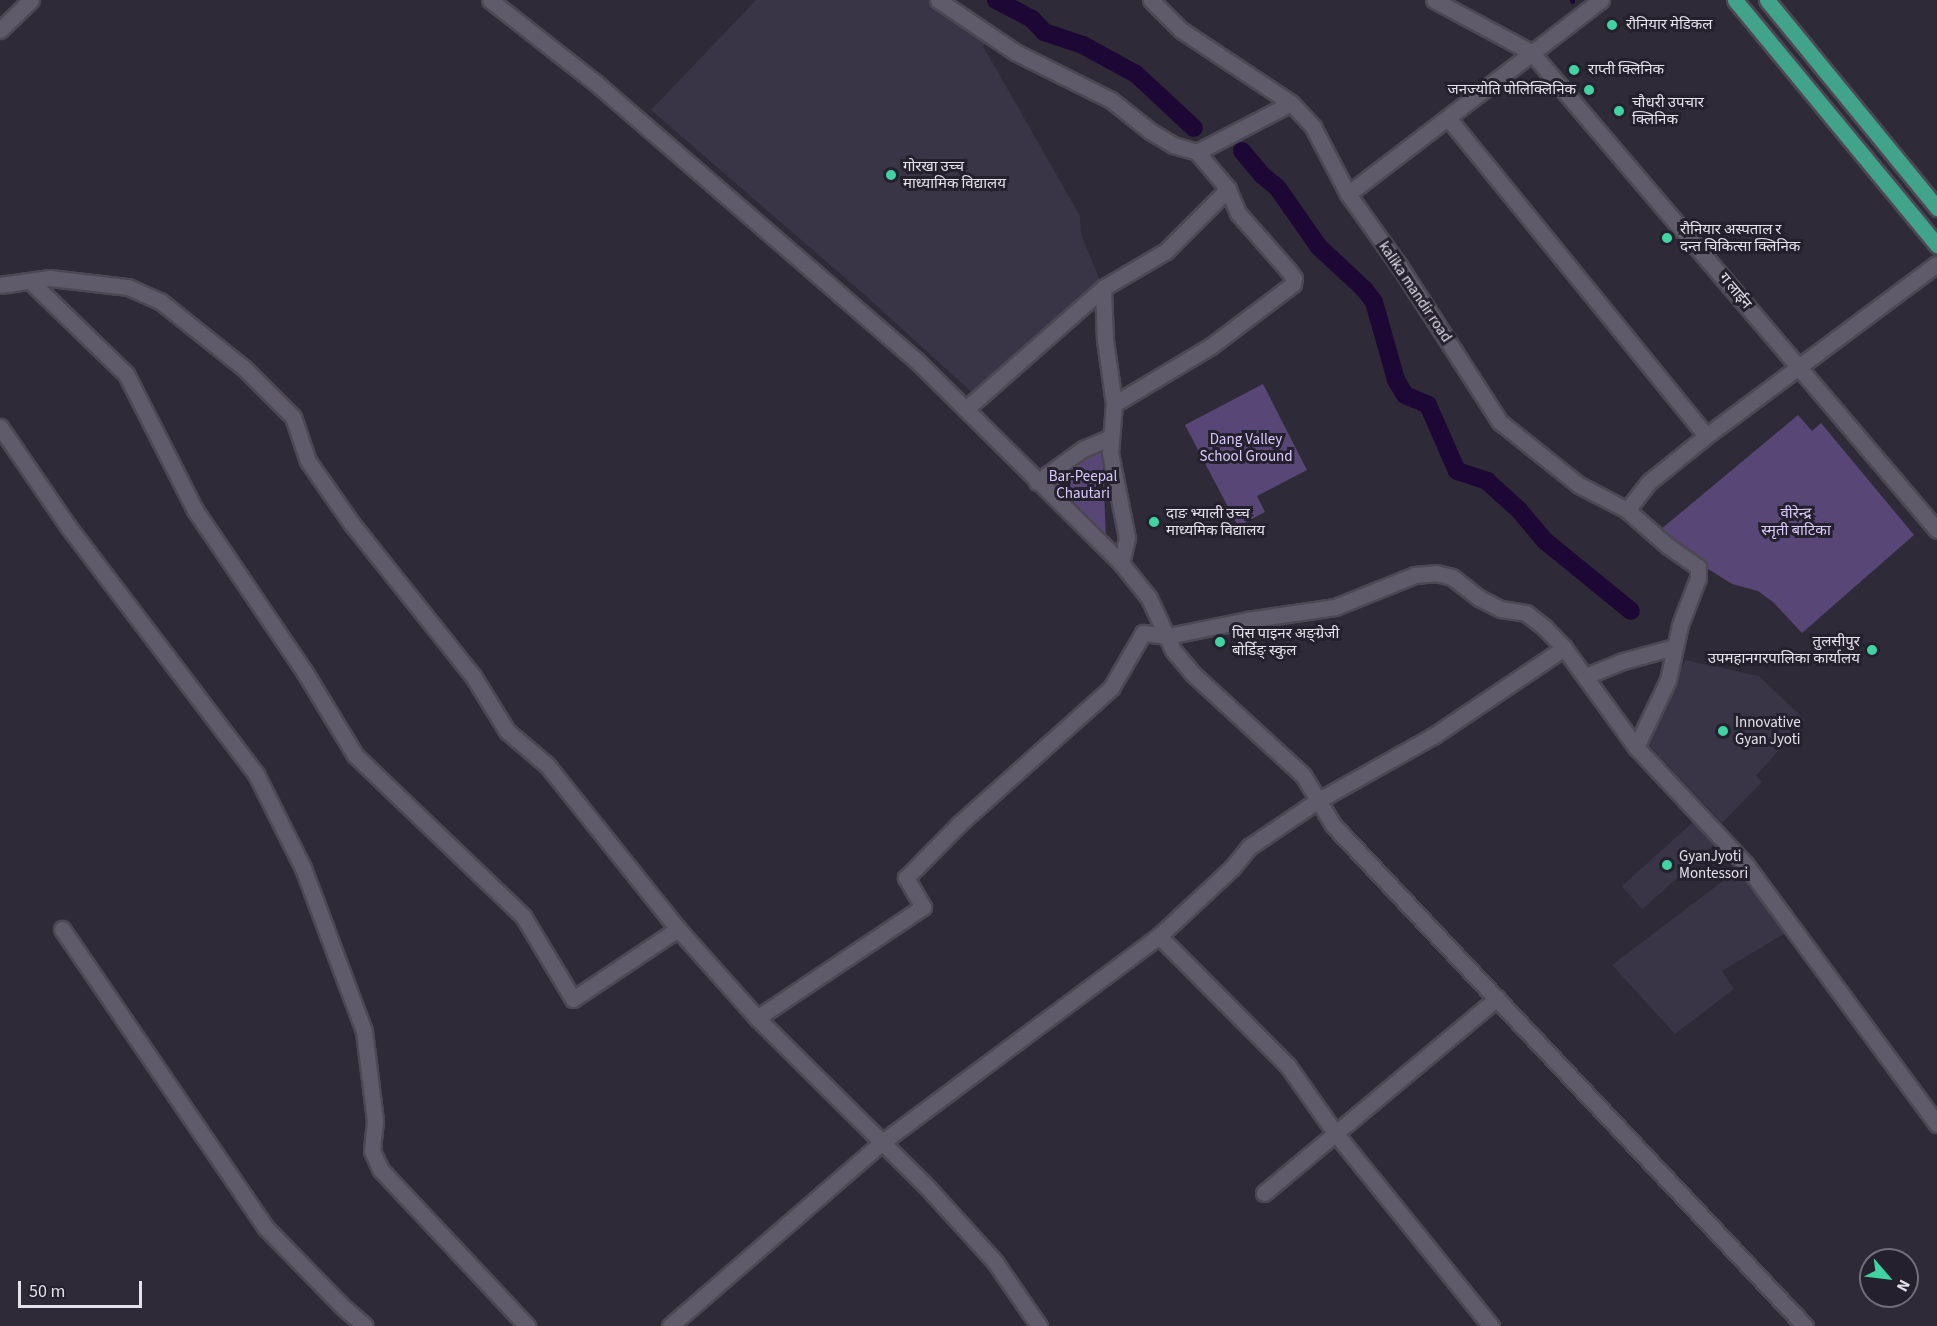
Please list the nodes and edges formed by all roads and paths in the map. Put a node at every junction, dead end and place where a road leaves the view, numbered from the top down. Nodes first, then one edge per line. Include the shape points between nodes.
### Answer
1 (31, 0) edge
2 (490, 0) edge
3 (939, 0) edge
4 (1151, 0) edge
5 (1434, 0) edge
6 (1600, 0) edge
7 (1735, 0) edge
8 (1767, 0) edge
9 (0, 30) edge
10 (1531, 52) junction
11 (1291, 103) junction
12 (1448, 118) junction
13 (1197, 152) junction
14 (1228, 189) junction
15 (1348, 194) junction
16 (1937, 208) edge
17 (1937, 245) edge
18 (1937, 264) edge
19 (30, 281) junction
20 (0, 285) edge
21 (1103, 288) junction
22 (1800, 367) junction
23 (1114, 404) junction
24 (967, 408) junction
25 (0, 427) edge
26 (1706, 436) junction
27 (1111, 437) junction
28 (1037, 482) junction
29 (1627, 510) junction
30 (1937, 530) edge
31 (1121, 563) junction
32 (1168, 636) junction
33 (1674, 647) junction
34 (1564, 648) junction
35 (1586, 676) junction
36 (1636, 747) junction
37 (1317, 801) junction
38 (62, 929) dead end
39 (678, 929) junction
40 (1159, 936) junction
41 (1497, 998) junction
42 (757, 1018) junction
43 (1937, 1125) edge
44 (1336, 1134) junction
45 (880, 1143) junction
46 (1264, 1193) dead end
47 (365, 1326) edge
48 (527, 1326) edge
49 (670, 1326) edge
50 (1039, 1326) edge
51 (1491, 1326) edge
52 (1805, 1326) edge

1 - 9 street
2 - 24 street via 684,158
3 - 13 street via 1015,52 1111,100 1173,145
4 - 11 street, kalika mandir road via 1181,30
5 - 10 street
6 - 10 street
7 - 17 main road
8 - 16 main road
10 - 12 street
10 - 22 street, ग लाईन
11 - 13 street
11 - 15 street, kalika mandir road via 1313,127
12 - 15 street
12 - 26 street
13 - 14 street
14 - 21 street via 1166,251
14 - 23 street via 1238,213 1288,270 1293,284 1211,346
15 - 29 street, kalika mandir road via 1500,422 1579,485
18 - 22 street
19 - 20 street
19 - 39 street via 50,278 129,287 160,301 244,368 293,417 308,461 352,524 473,676 507,731 547,765
19 - 39 street via 126,374 195,510 356,755 523,916 573,999
21 - 23 street
21 - 24 street
22 - 26 street
22 - 30 street, ग लाईन
23 - 27 street
24 - 28 street
25 - 48 street via 67,525 256,774 303,868 364,1031 375,1121 372,1151 381,1170
26 - 29 street via 1649,482
27 - 28 street via 1083,449
27 - 31 street via 1110,453 1127,538
28 - 31 street
29 - 33 street, kalika mandir road via 1698,567 1698,578
31 - 32 street via 1149,598
32 - 34 street via 1335,607 1415,575 1436,573 1452,578 1501,609 1526,613
32 - 37 street via 1173,650 1192,674 1303,775
32 - 42 street via 1143,633 1111,688 959,824 906,878 923,907
33 - 35 street via 1623,660
33 - 36 street via 1668,680
34 - 35 street
34 - 37 street via 1433,736
35 - 36 street
36 - 43 street via 1746,864
37 - 40 street via 1249,846 1232,868
37 - 41 street via 1333,825
38 - 47 street via 265,1227
39 - 42 street
40 - 44 street via 1288,1065
40 - 45 street
41 - 44 street
41 - 52 street
42 - 45 street
44 - 46 street
44 - 51 street
45 - 49 street
45 - 50 street via 928,1188 995,1262

